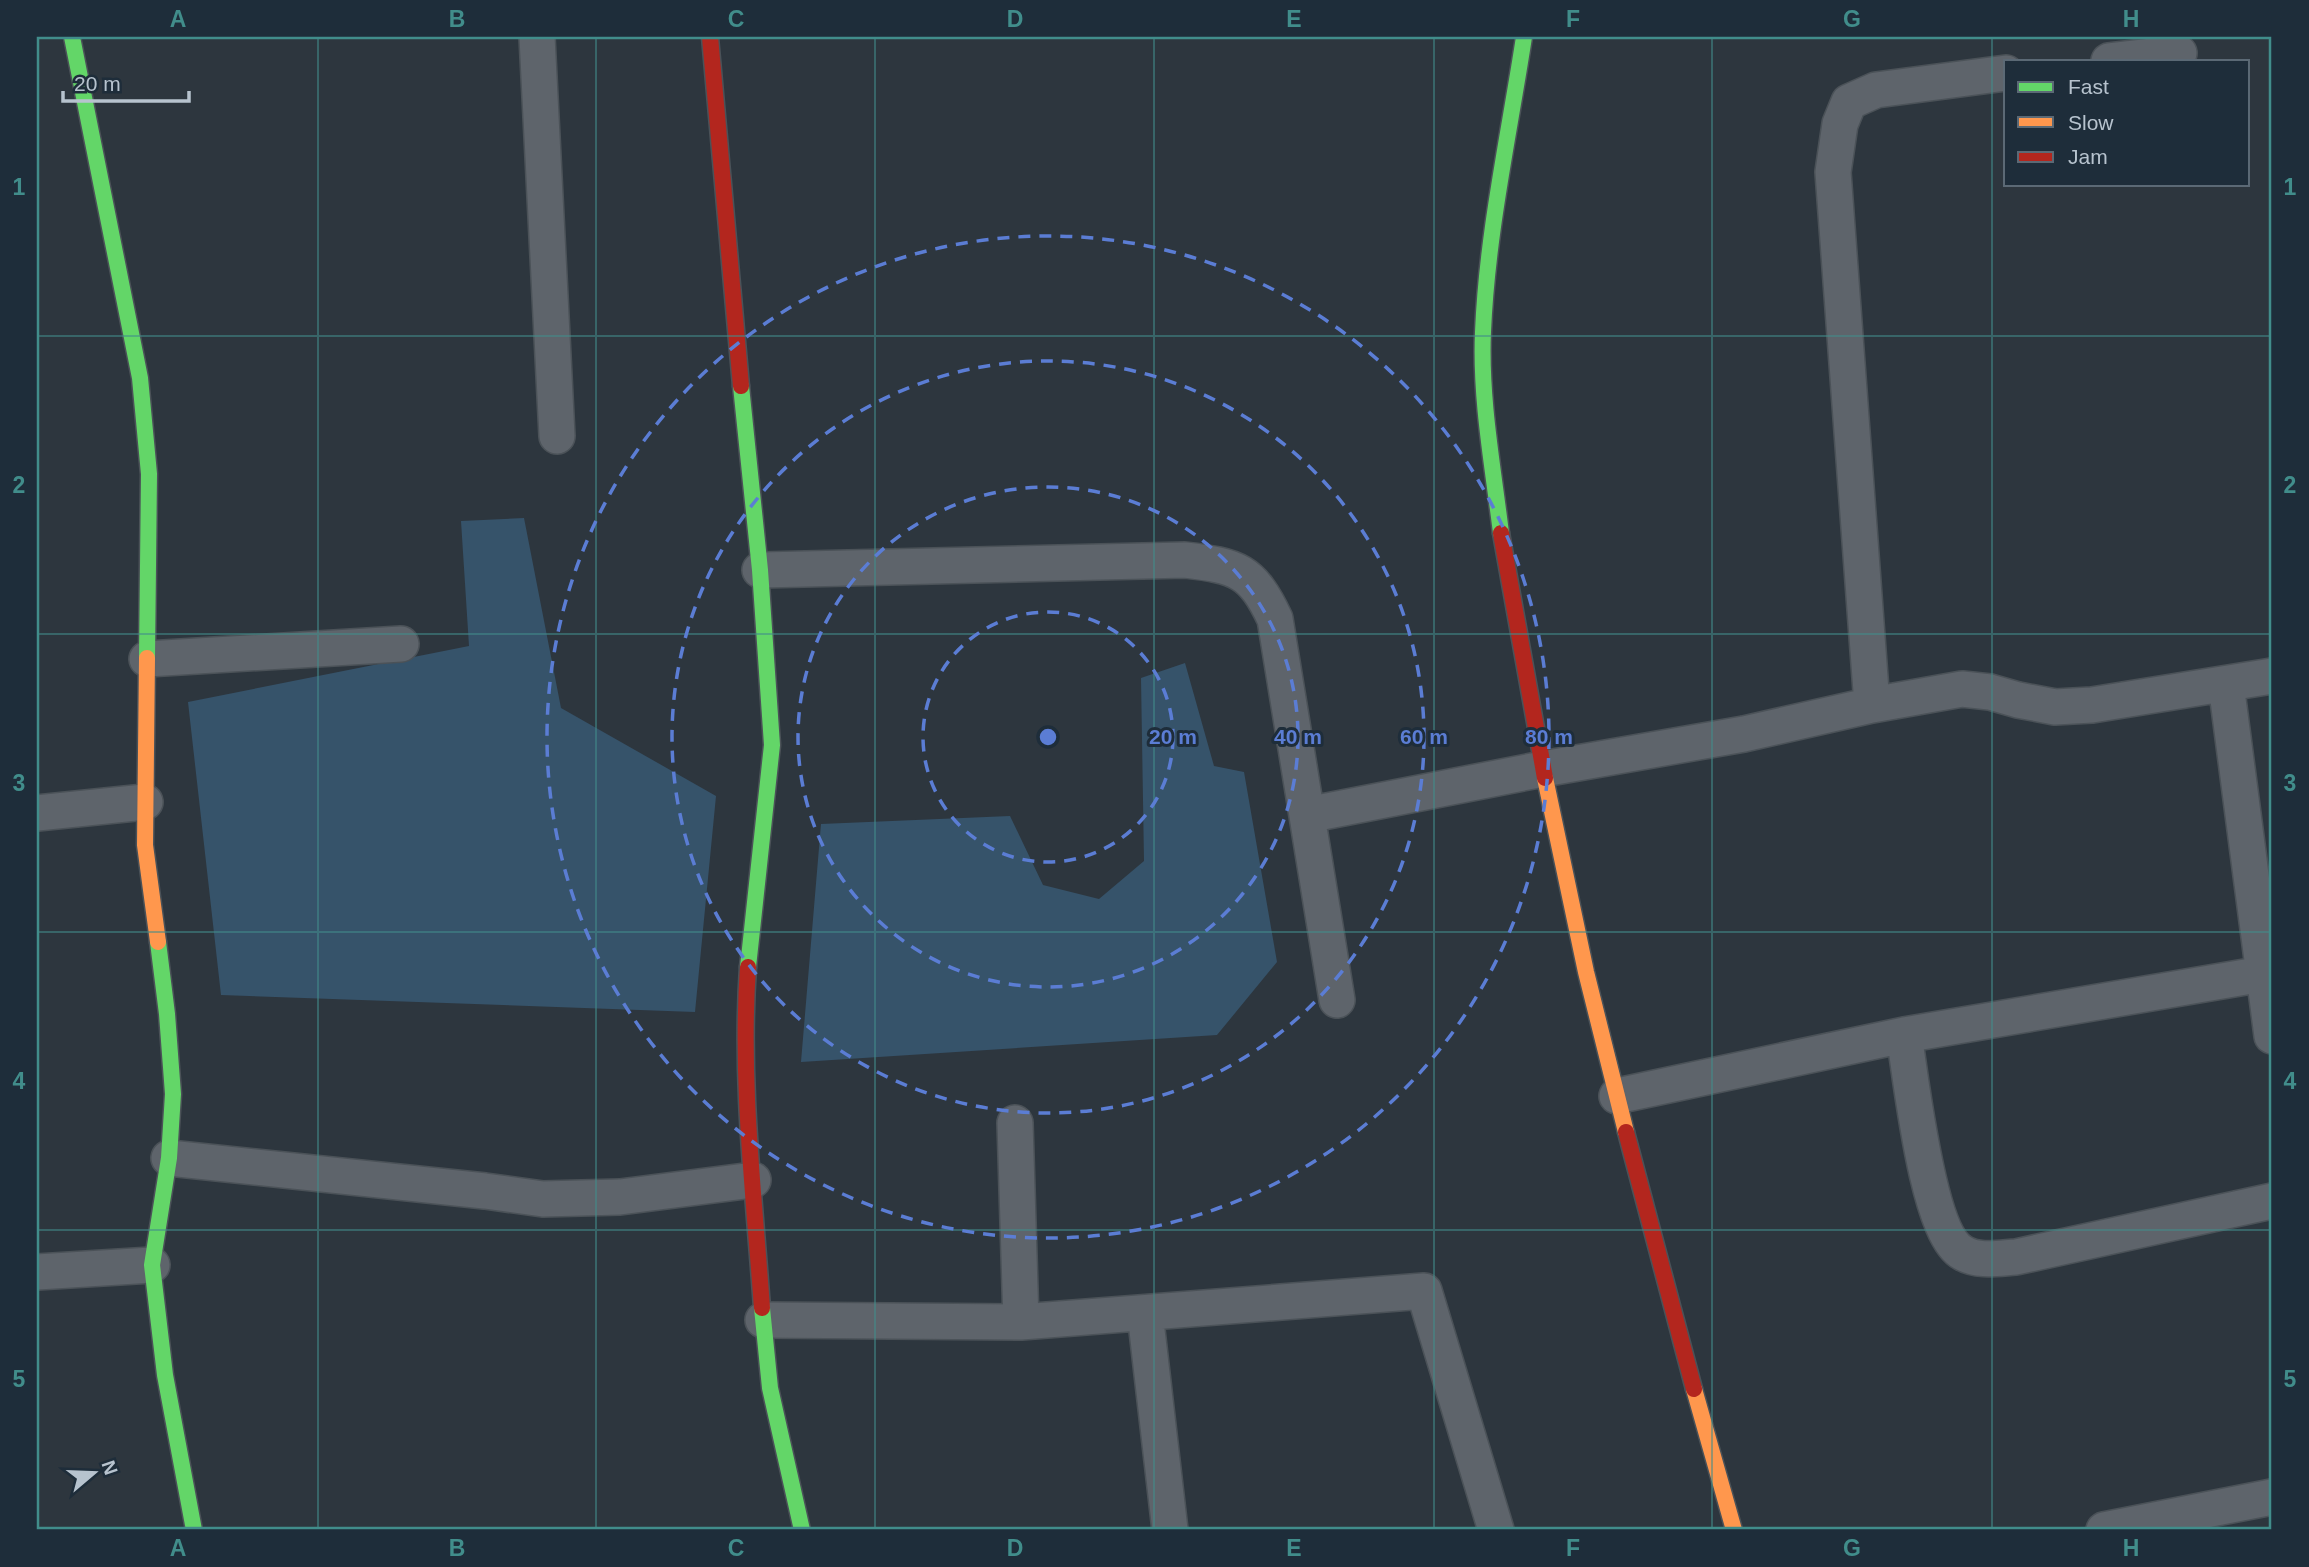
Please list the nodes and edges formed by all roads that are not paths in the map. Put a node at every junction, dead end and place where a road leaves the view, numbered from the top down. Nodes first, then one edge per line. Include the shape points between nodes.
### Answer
1 (72, 37) edge
2 (537, 37) edge
3 (710, 37) edge
4 (1524, 37) edge
5 (2179, 53) dead end
6 (2118, 60) edge
7 (2004, 73) edge
8 (557, 436) dead end
9 (760, 570) junction
10 (401, 643) dead end
11 (147, 659) junction
12 (2272, 676) edge
13 (2225, 684) junction
14 (1872, 705) junction
15 (1543, 769) junction
16 (145, 802) junction
17 (37, 813) edge
18 (1307, 815) junction
19 (2263, 974) junction
20 (1338, 1000) dead end
21 (1904, 1035) junction
22 (2272, 1036) edge
23 (1617, 1096) junction
24 (1015, 1123) dead end
25 (169, 1158) junction
26 (753, 1180) junction
27 (2272, 1201) edge
28 (152, 1265) junction
29 (37, 1272) edge
30 (1145, 1313) junction
31 (762, 1320) junction
32 (1021, 1322) junction
33 (2272, 1497) edge
34 (194, 1530) edge
35 (802, 1530) edge
36 (1170, 1530) edge
37 (1496, 1530) edge
38 (1734, 1530) edge
39 (2104, 1530) edge

1 - 11 street via 140,377 149,474
2 - 8 street
3 - 9 street
4 - 15 street via 1488,266 1483,334 1485,397 1501,531
5 - 6 street
7 - 14 street via 1876,90 1849,102 1840,124 1833,172
9 - 18 street via 1092,561 1223,564 1246,575 1275,619
9 - 26 street via 772,745 745,1008
10 - 11 street
11 - 16 street
12 - 13 street
13 - 14 street via 2092,705 2055,707 1962,689
13 - 19 street
14 - 15 street via 1744,734
15 - 18 street
15 - 23 street
16 - 17 street
16 - 25 street via 145,845 173,1094
18 - 20 street
19 - 21 street
19 - 22 street
21 - 23 street
21 - 27 street via 1927,1174 1938,1215 1949,1239 1962,1253 1981,1258 2016,1257
23 - 38 street
24 - 32 street
25 - 26 street via 543,1199 620,1197
25 - 28 street
26 - 31 street
28 - 29 street
28 - 34 street via 165,1375
30 - 32 street
30 - 36 street
30 - 37 street via 1424,1291
31 - 32 street
31 - 35 street via 771,1388
33 - 39 street

